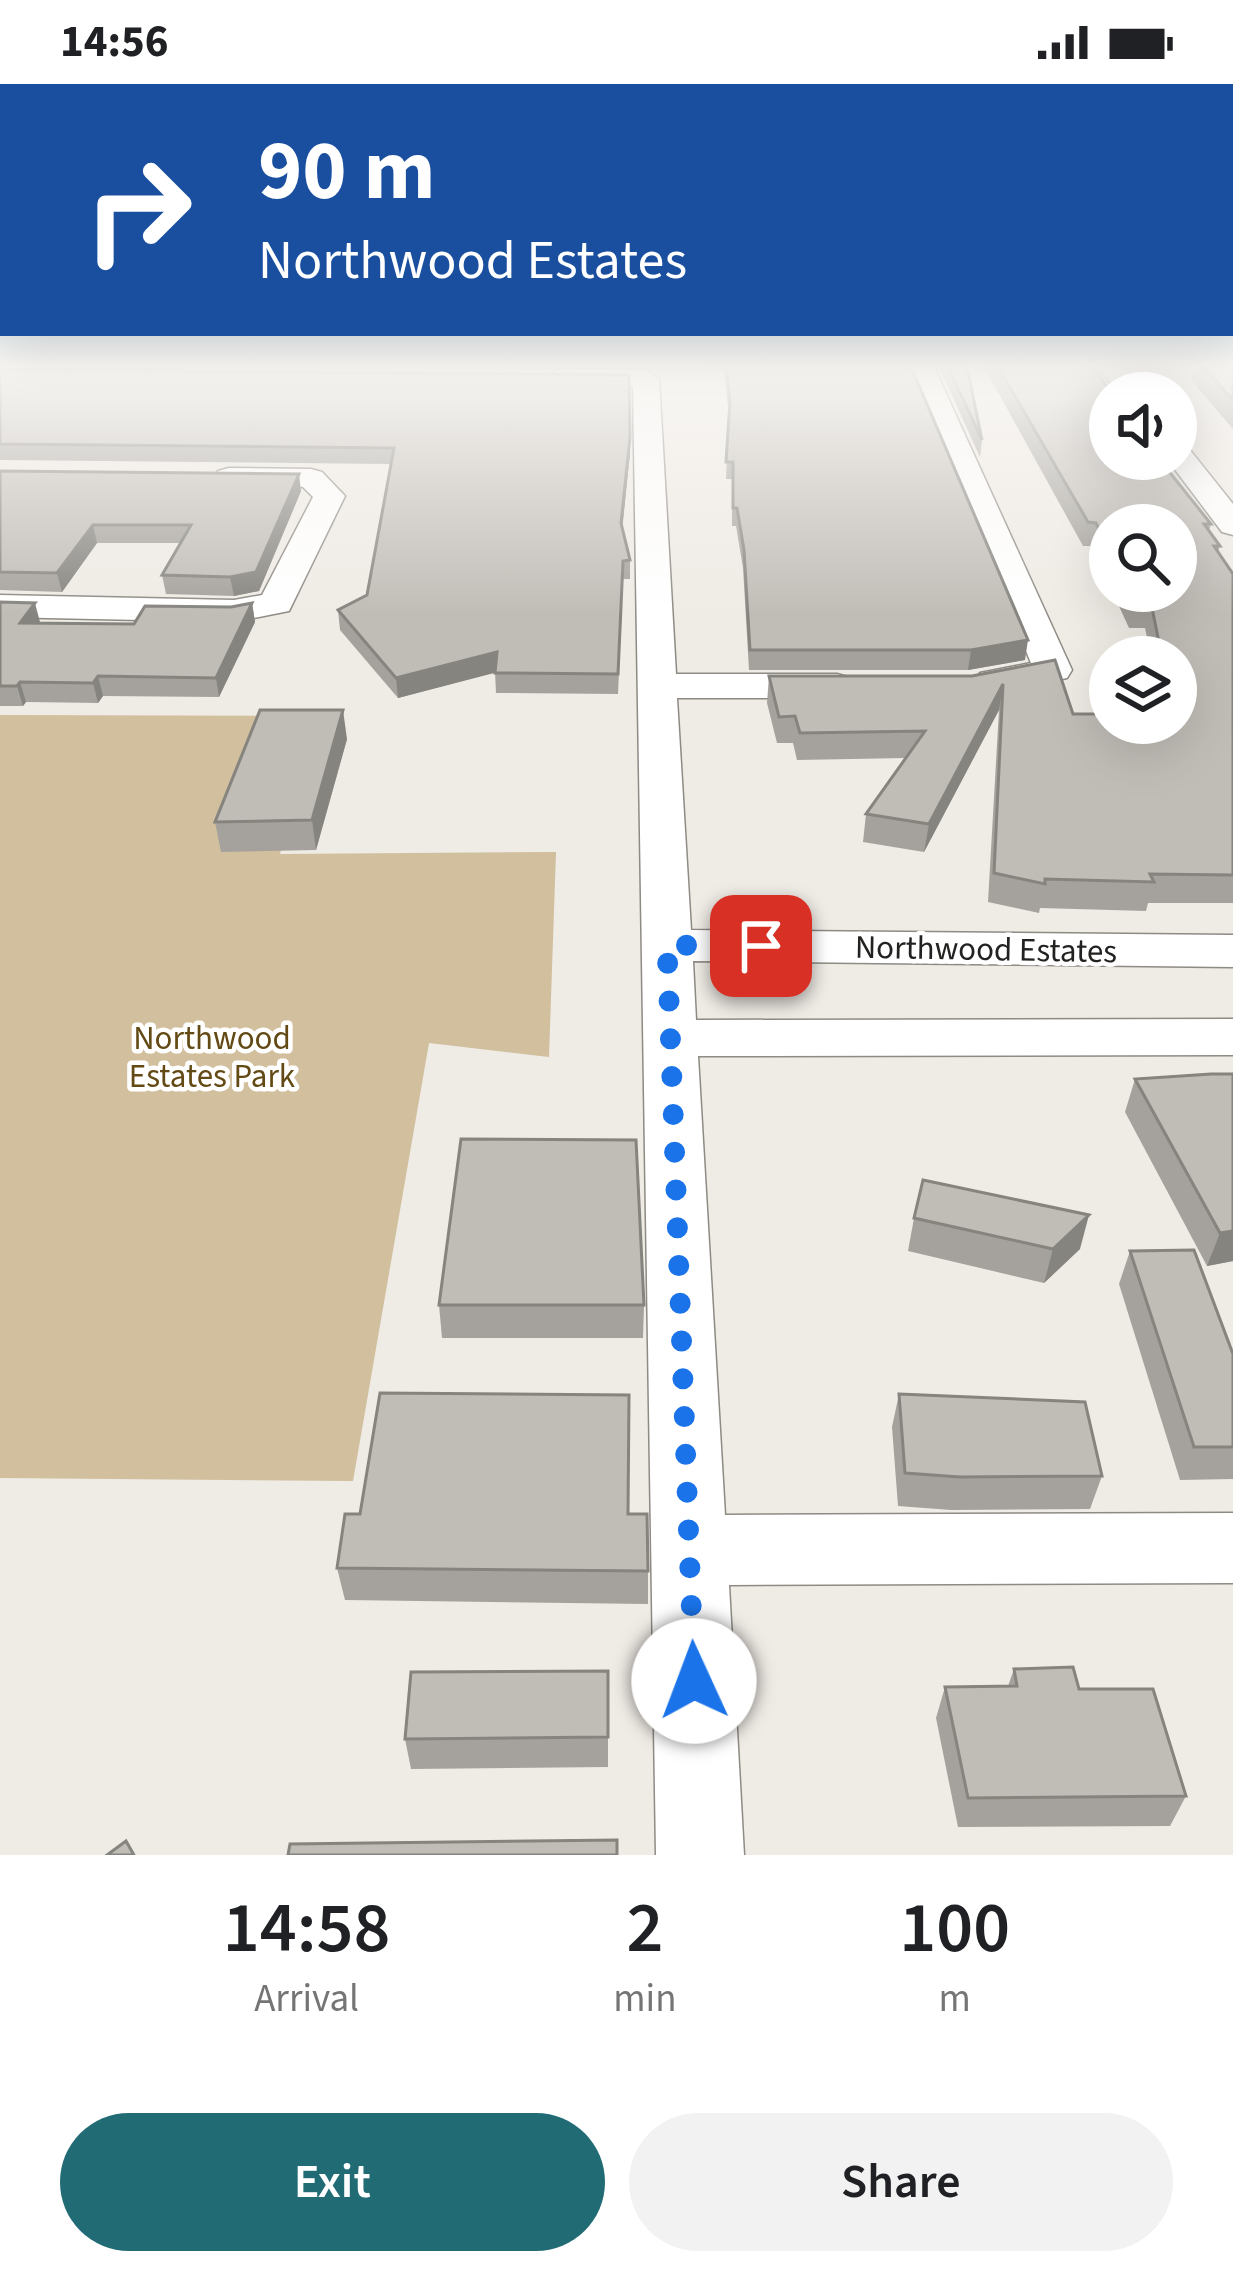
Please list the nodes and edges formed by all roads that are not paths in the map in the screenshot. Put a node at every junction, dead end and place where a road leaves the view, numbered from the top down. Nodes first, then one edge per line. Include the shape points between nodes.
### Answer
1 (649, 450) edge
2 (957, 450) edge
3 (191, 477) edge
4 (1197, 478) edge
5 (1233, 525) edge
6 (0, 606) edge
7 (658, 686) junction
8 (872, 686) edge
9 (968, 686) edge
10 (667, 945) junction
11 (1233, 951) edge
12 (1233, 1037) edge
13 (671, 1038) junction
14 (1233, 1548) edge
15 (689, 1550) junction
16 (700, 1855) edge

1 - 7 street
2 - 9 street via 1053,670
3 - 6 street via 311,478 329,496 276,603 234,610
4 - 5 street
7 - 8 street
7 - 10 street
10 - 11 street, Northwood Estates
10 - 13 street
12 - 13 street
13 - 15 street
14 - 15 street
15 - 16 street

